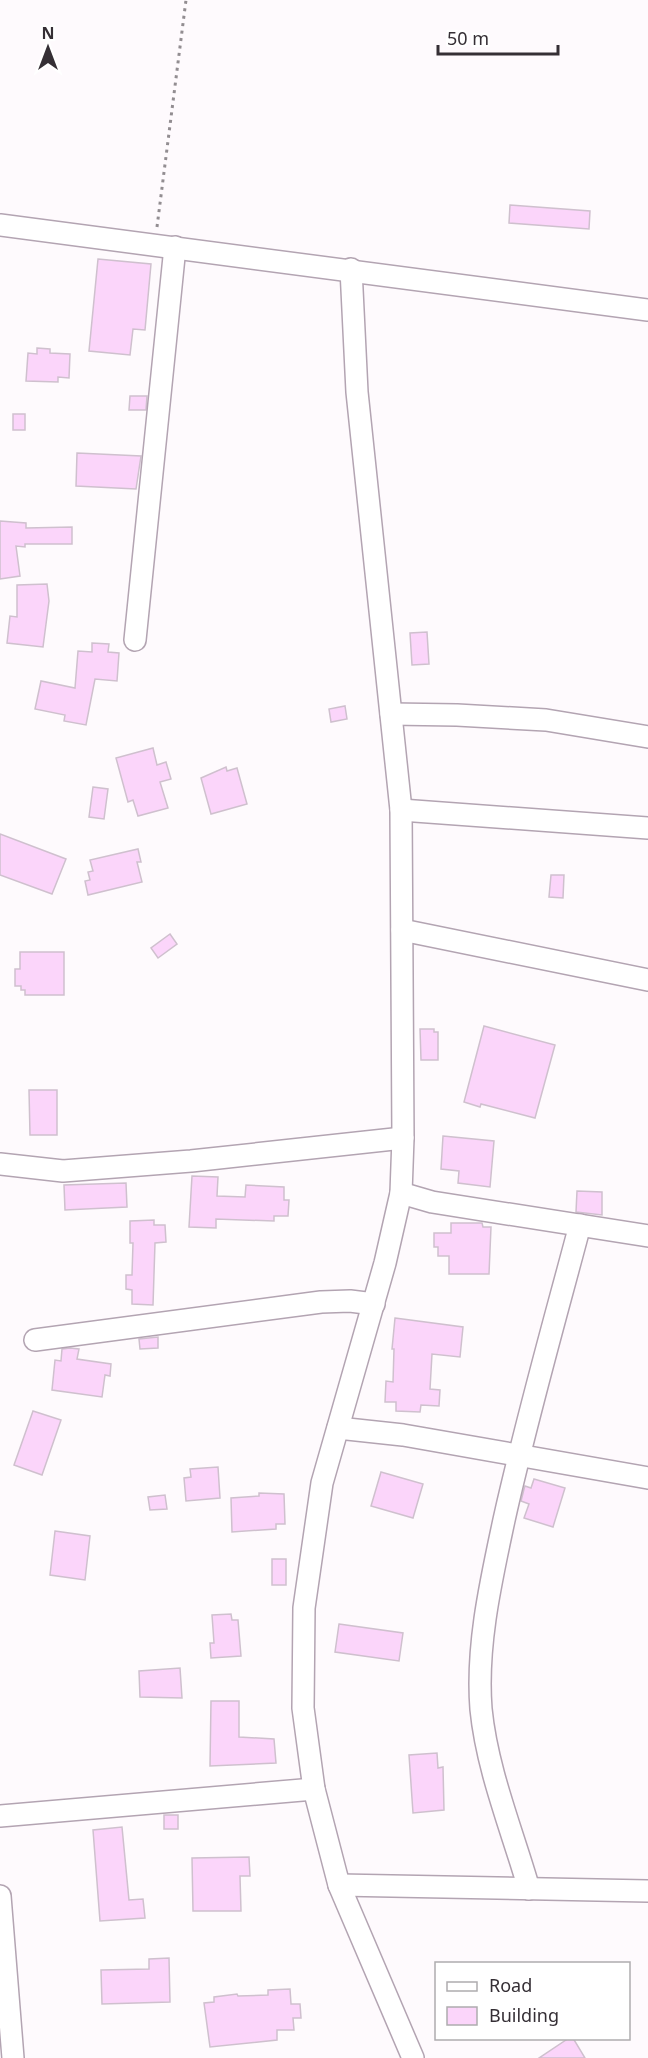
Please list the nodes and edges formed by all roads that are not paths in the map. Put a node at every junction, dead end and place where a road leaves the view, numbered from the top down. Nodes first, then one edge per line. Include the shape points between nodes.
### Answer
1 (0, 225) edge
2 (165, 246) junction
3 (351, 269) junction
4 (648, 310) edge
5 (135, 640) dead end
6 (391, 714) junction
7 (648, 736) edge
8 (401, 810) junction
9 (648, 828) edge
10 (402, 930) junction
11 (648, 980) edge
12 (403, 1138) junction
13 (0, 1164) edge
14 (401, 1193) junction
15 (580, 1225) junction
16 (648, 1236) edge
17 (374, 1304) junction
18 (35, 1340) dead end
19 (338, 1428) junction
20 (519, 1454) junction
21 (648, 1478) edge
22 (314, 1789) junction
23 (0, 1816) edge
24 (339, 1885) junction
25 (530, 1889) junction
26 (648, 1891) edge
27 (0, 1896) edge
28 (13, 2058) edge
29 (413, 2058) edge

1 - 2 street
2 - 3 street
2 - 5 street
3 - 4 street
3 - 6 street via 357,392
6 - 7 street via 546,720
6 - 8 street
8 - 9 street
8 - 10 street
10 - 11 street
10 - 12 street
12 - 13 street via 63,1171
12 - 14 street
14 - 15 street via 432,1202
14 - 17 street
15 - 16 street
15 - 20 street
17 - 18 street via 321,1302
17 - 19 street
19 - 20 street
19 - 22 street via 322,1484 304,1608 303,1708
20 - 21 street
20 - 25 street via 488,1594 481,1706 485,1742
22 - 23 street
22 - 24 street
24 - 25 street
24 - 29 street
25 - 26 street
27 - 28 street

